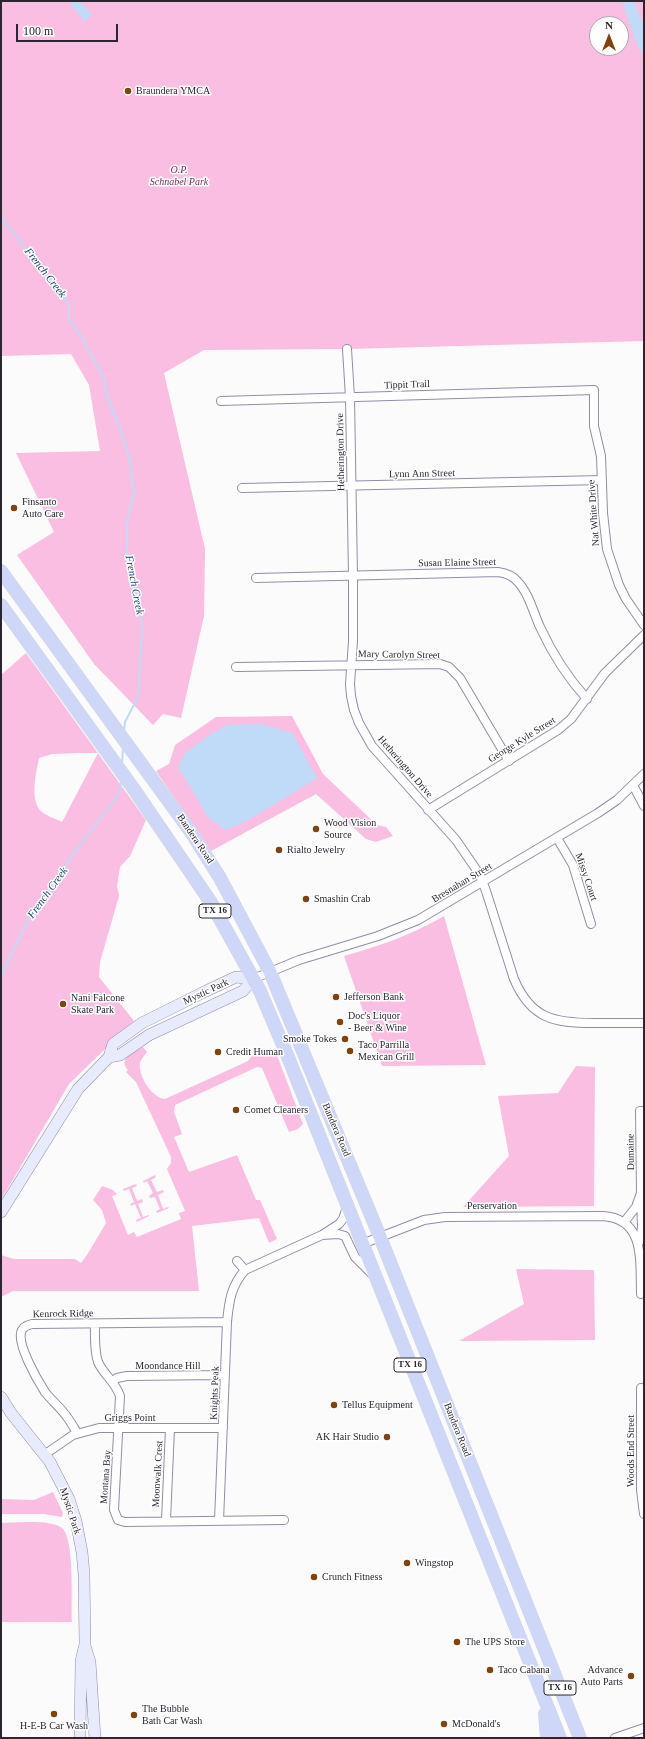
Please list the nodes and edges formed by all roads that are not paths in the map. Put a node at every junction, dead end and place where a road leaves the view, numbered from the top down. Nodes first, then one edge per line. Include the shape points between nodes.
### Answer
1 (347, 349) dead end
2 (594, 390) joint
3 (350, 397) junction
4 (221, 401) dead end
5 (602, 480) junction
6 (351, 486) junction
7 (242, 488) dead end
8 (1, 571) edge
9 (353, 576) junction
10 (256, 578) dead end
11 (1, 605) edge
12 (644, 625) edge
13 (644, 634) edge
14 (350, 664) junction
15 (236, 667) dead end
16 (85, 685) junction
17 (69, 698) junction
18 (587, 699) junction
19 (509, 761) junction
20 (644, 774) edge
21 (633, 785) junction
22 (644, 806) edge
23 (428, 810) junction
24 (557, 838) junction
25 (483, 882) junction
26 (591, 924) dead end
27 (270, 972) junction
28 (253, 979) junction
29 (644, 1023) edge
30 (642, 1111) edge
31 (641, 1192) junction
32 (348, 1207) junction
33 (1, 1212) edge
34 (625, 1221) junction
35 (322, 1235) junction
36 (380, 1237) junction
37 (640, 1242) junction
38 (362, 1244) junction
39 (237, 1261) dead end
40 (246, 1270) junction
41 (376, 1278) junction
42 (642, 1294) edge
43 (227, 1322) junction
44 (95, 1324) junction
45 (225, 1375) junction
46 (113, 1381) junction
47 (641, 1388) dead end
48 (1, 1397) edge
49 (119, 1428) junction
50 (170, 1428) junction
51 (223, 1428) junction
52 (77, 1433) junction
53 (44, 1455) junction
54 (644, 1514) edge
55 (284, 1520) dead end
56 (166, 1521) junction
57 (219, 1521) junction
58 (85, 1644) junction
59 (540, 1690) junction
60 (644, 1728) edge
61 (80, 1738) edge
62 (95, 1738) edge
63 (547, 1738) edge
64 (560, 1738) edge
65 (580, 1738) edge
66 (615, 1738) edge

1 - 3 street, Hetherington Drive
2 - 3 street, Tippit Trail
2 - 5 street, Nat White Drive via 594,426 601,456
3 - 4 street, Tippit Trail
3 - 6 street, Hetherington Drive
5 - 6 street, Lynn Ann Street
5 - 12 street, Nat White Drive via 604,531 610,560 626,600
6 - 7 street, Lynn Ann Street
6 - 9 street, Hetherington Drive
8 - 16 main road, Bandera Road / TX 16
9 - 10 street, Susan Elaine Street
9 - 14 street, Hetherington Drive via 353,641
9 - 18 street, Susan Elaine Street via 498,572 512,577 526,592 548,644 561,666
11 - 17 main road, Bandera Road / TX 16
13 - 18 street, George Kyle Street via 605,673
14 - 15 street, Mary Carolyn Street
14 - 19 street, Mary Carolyn Street via 433,663 449,667 460,678
14 - 23 street, Hetherington Drive via 351,696 354,710 365,734 380,756
16 - 17 main road
16 - 27 main road, Bandera Road / TX 16 via 191,832 220,878
17 - 28 main road, Bandera Road / TX 16 via 210,902
18 - 19 street, George Kyle Street via 558,730
19 - 23 street, George Kyle Street
20 - 21 street, Bresnahan Street
21 - 22 street
21 - 24 street, Bresnahan Street via 598,813
23 - 25 street, Hetherington Drive via 469,856
24 - 25 street, Bresnahan Street
24 - 26 street, Missy Court via 573,865
25 - 27 street, Bresnahan Street via 418,920
25 - 29 street, Hetherington Drive via 514,979 523,996 536,1011 553,1020 566,1023
27 - 28 street, Bresnahan Street
27 - 36 main road, Bandera Road / TX 16
28 - 32 main road, Bandera Road / TX 16 via 275,1025
28 - 33 street, Mystic Park via 243,991 149,1035 120,1055 109,1057 78,1089
30 - 31 street, Dumaine
31 - 34 street, Dumaine via 636,1207
31 - 37 street, Dumaine
32 - 35 street, Knights Peak via 340,1224
32 - 38 main road, Bandera Road / TX 16
34 - 36 street, Perservation via 603,1216 445,1217 424,1220
34 - 37 street, Dumaine via 635,1229
35 - 40 street, Knights Peak
35 - 41 street, Knights Peak via 345,1236 355,1257
36 - 38 street, Perservation
36 - 65 main road, Bandera Road / TX 16
37 - 42 street, Dumaine
38 - 41 main road, Bandera Road / TX 16
39 - 40 street
40 - 43 street, Knights Peak via 239,1276 232,1290
41 - 59 main road, Bandera Road / TX 16
43 - 44 street, Kenrock Ridge
43 - 45 street, Knights Peak
44 - 46 street, Montana Bay via 98,1362
44 - 52 street, Kenrock Ridge via 32,1324 24,1327 20,1336 36,1377
45 - 46 street, Moondance Hill via 127,1376
45 - 51 street, Knights Peak
46 - 49 street, Montana Bay via 120,1396
47 - 54 street, Woods End Street via 641,1490
48 - 53 street, Mystic Park
49 - 50 street, Griggs Point
49 - 52 street, Griggs Point via 99,1428
49 - 56 street, Montana Bay via 114,1514 122,1521
50 - 51 street, Griggs Point
50 - 56 street, Moonwalk Crest
51 - 57 street, Knights Peak
52 - 53 street, Griggs Point
53 - 58 street, Mystic Park via 69,1499 76,1521 84,1574
55 - 57 street, Montana Bay
56 - 57 street, Montana Bay
58 - 61 street, Mystic Park via 81,1661
58 - 62 street, Mystic Park via 90,1662
59 - 63 main road
59 - 64 main road, Bandera Road / TX 16
60 - 66 street

